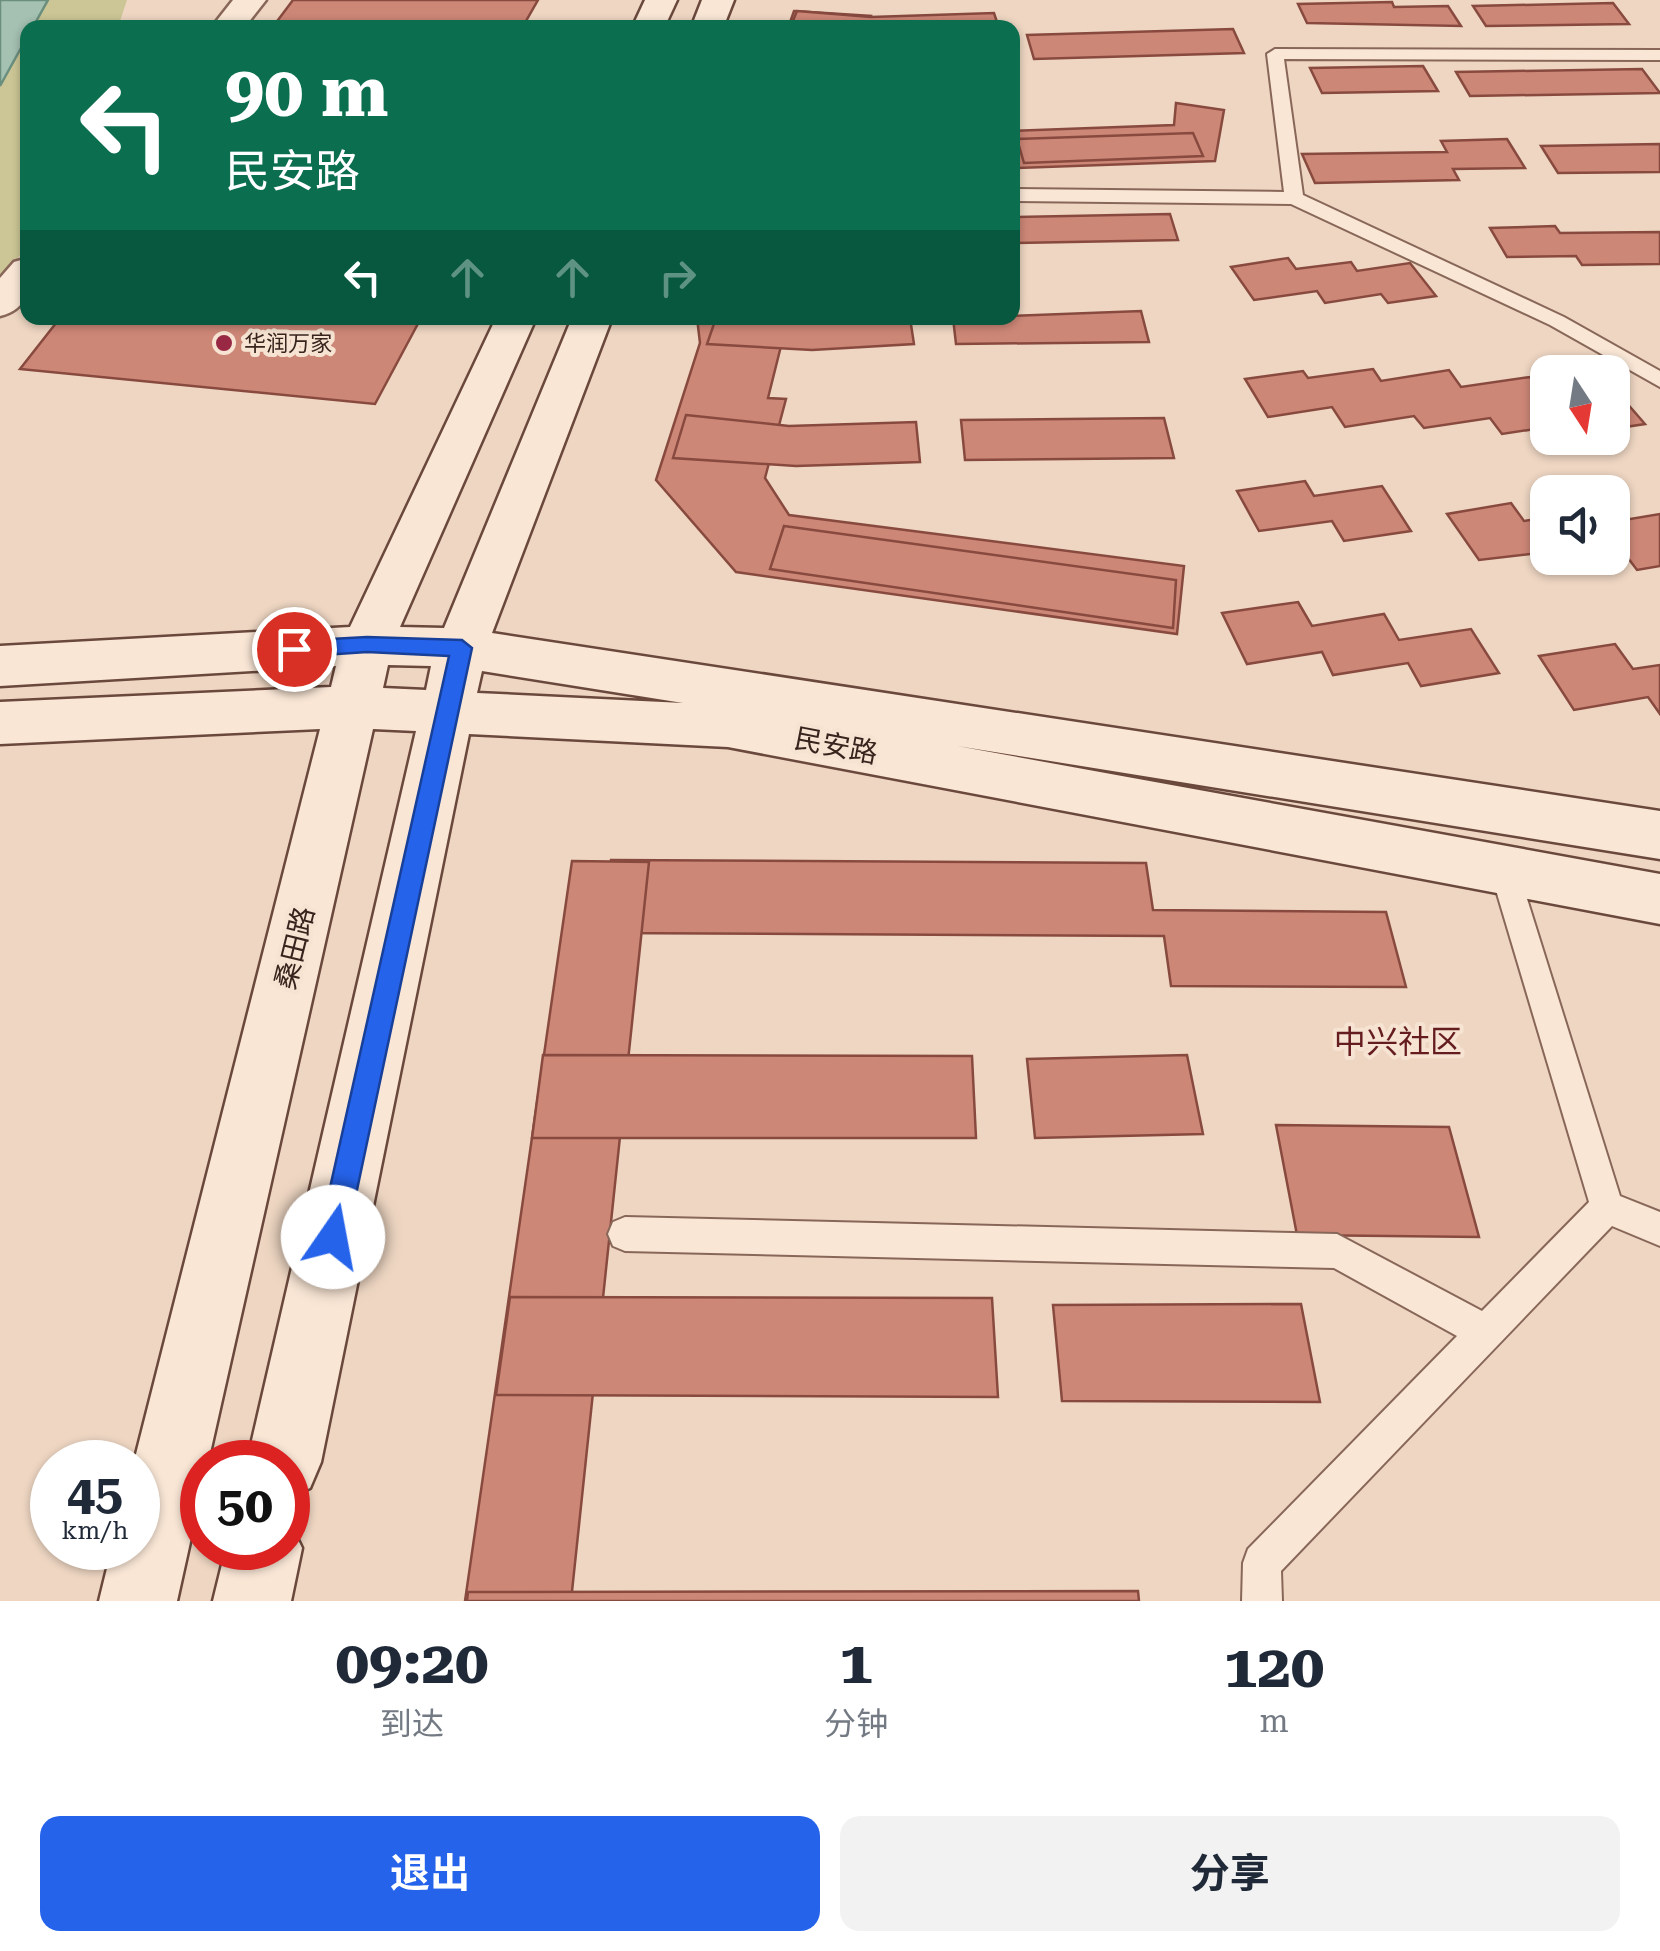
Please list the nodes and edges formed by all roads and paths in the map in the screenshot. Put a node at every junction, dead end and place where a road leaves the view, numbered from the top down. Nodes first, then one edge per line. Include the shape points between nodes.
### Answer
1 (250, 0) edge
2 (234, 20) edge
3 (1660, 56) edge
4 (1020, 195) edge
5 (1294, 198) junction
6 (20, 280) edge
7 (0, 304) edge
8 (513, 325) edge
9 (589, 325) edge
10 (1660, 380) edge
11 (367, 644) junction
12 (462, 648) junction
13 (0, 666) edge
14 (353, 707) junction
15 (448, 712) junction
16 (0, 722) edge
17 (1660, 835) edge
18 (1504, 870) junction
19 (1660, 898) edge
20 (1608, 1207) junction
21 (1660, 1229) edge
22 (625, 1234) dead end
23 (1485, 1332) junction
24 (289, 1440) edge
25 (259, 1570) edge
26 (138, 1601) edge
27 (252, 1601) edge
28 (1262, 1601) edge

1 - 2 main road
3 - 5 lane via 1274,54
4 - 5 lane
5 - 10 lane via 1556,321
6 - 7 main road
8 - 11 main road, 桑田路
9 - 12 main road
11 - 12 main road, 民安路
11 - 13 main road, 民安路
11 - 14 main road, 桑田路
12 - 15 main road
12 - 17 main road, 民安路
14 - 15 main road, 民安路
14 - 16 main road, 民安路
14 - 26 main road, 桑田路
15 - 18 main road, 民安路 via 728,726
15 - 24 main road
18 - 19 main road, 民安路
18 - 20 lane
20 - 21 lane
20 - 23 lane
22 - 23 lane via 1338,1250
23 - 28 lane via 1262,1563
25 - 27 main road

